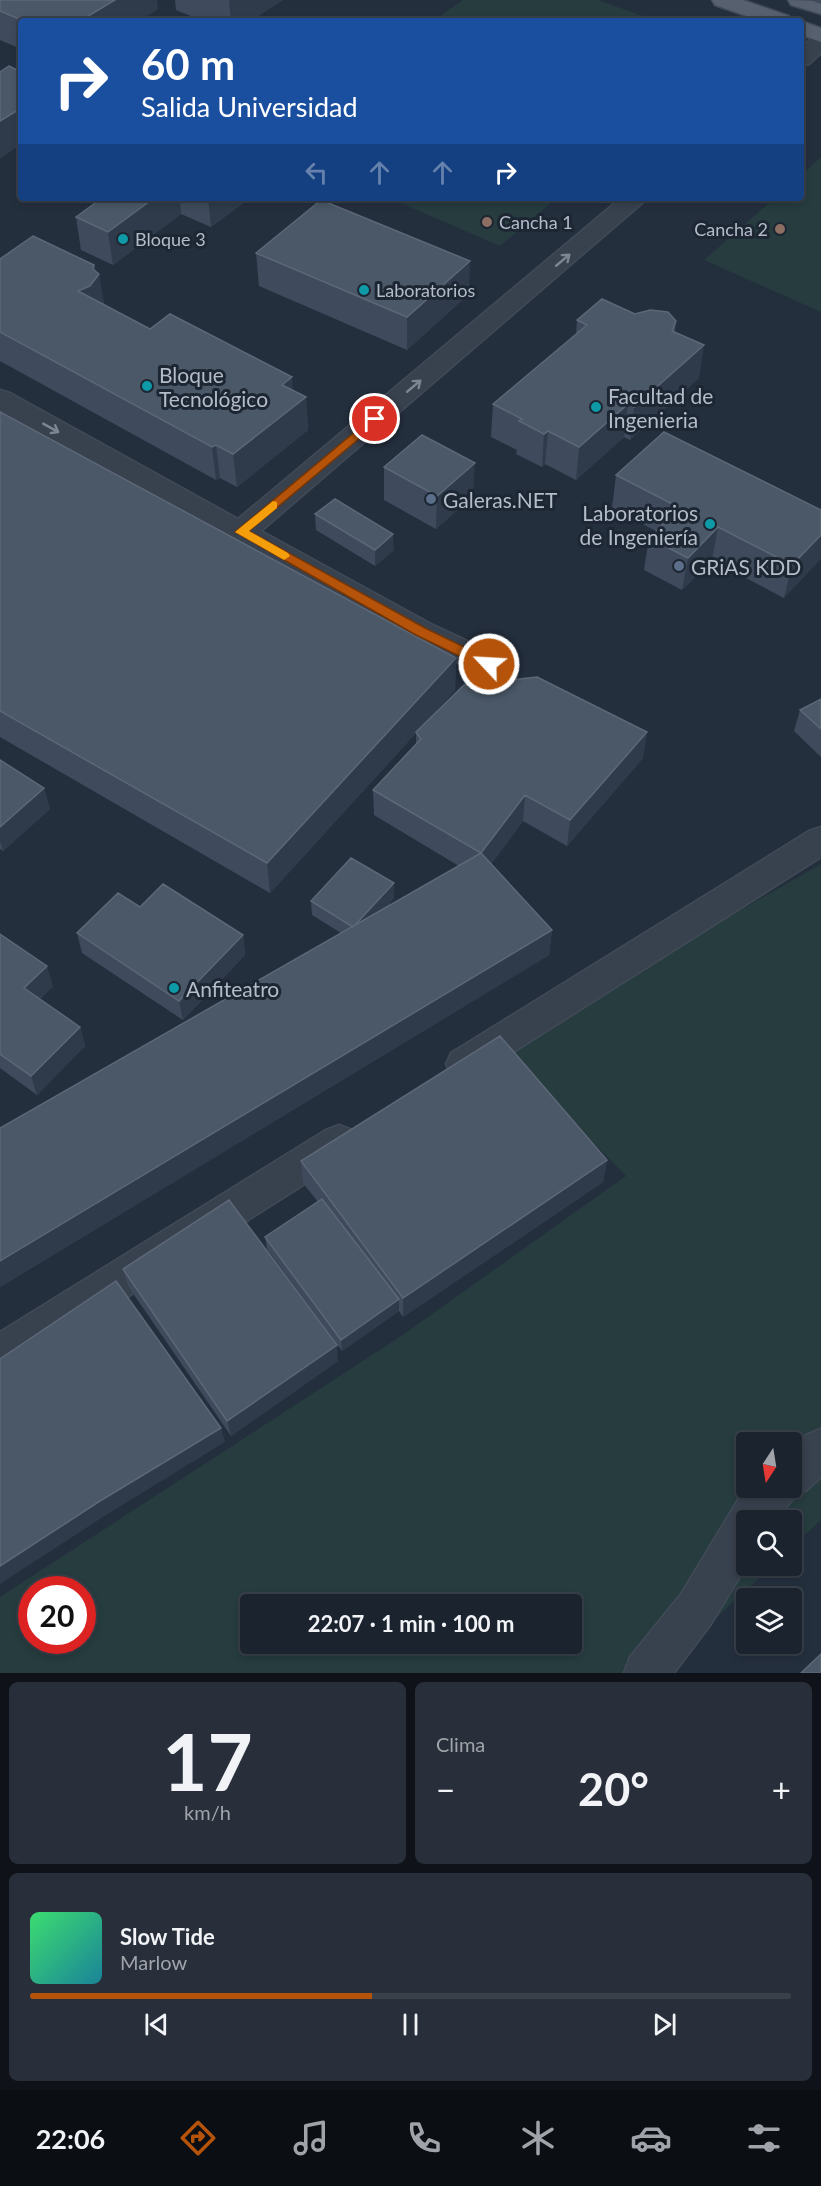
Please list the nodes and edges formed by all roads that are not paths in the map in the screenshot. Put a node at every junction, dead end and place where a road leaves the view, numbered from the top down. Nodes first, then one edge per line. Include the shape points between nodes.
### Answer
1 (723, 0) edge
2 (799, 0) edge
3 (821, 8) edge
4 (773, 18) edge
5 (804, 29) edge
6 (821, 35) edge
7 (821, 42) edge
8 (804, 56) edge
9 (632, 201) edge
10 (0, 399) edge
11 (241, 532) junction
12 (489, 664) dead end
13 (821, 840) edge
14 (436, 1081) edge
15 (365, 1126) edge
16 (0, 1355) edge
17 (821, 1450) edge
18 (802, 1466) edge
19 (736, 1543) edge
20 (646, 1673) edge

1 - 4 main road
2 - 3 main road
5 - 6 main road
7 - 8 lane
11 -> 9 lane
10 -> 11 lane
11 - 12 lane via 420,632
13 - 14 lane
15 - 16 lane
17 - 18 lane
19 - 20 lane via 696,1609

